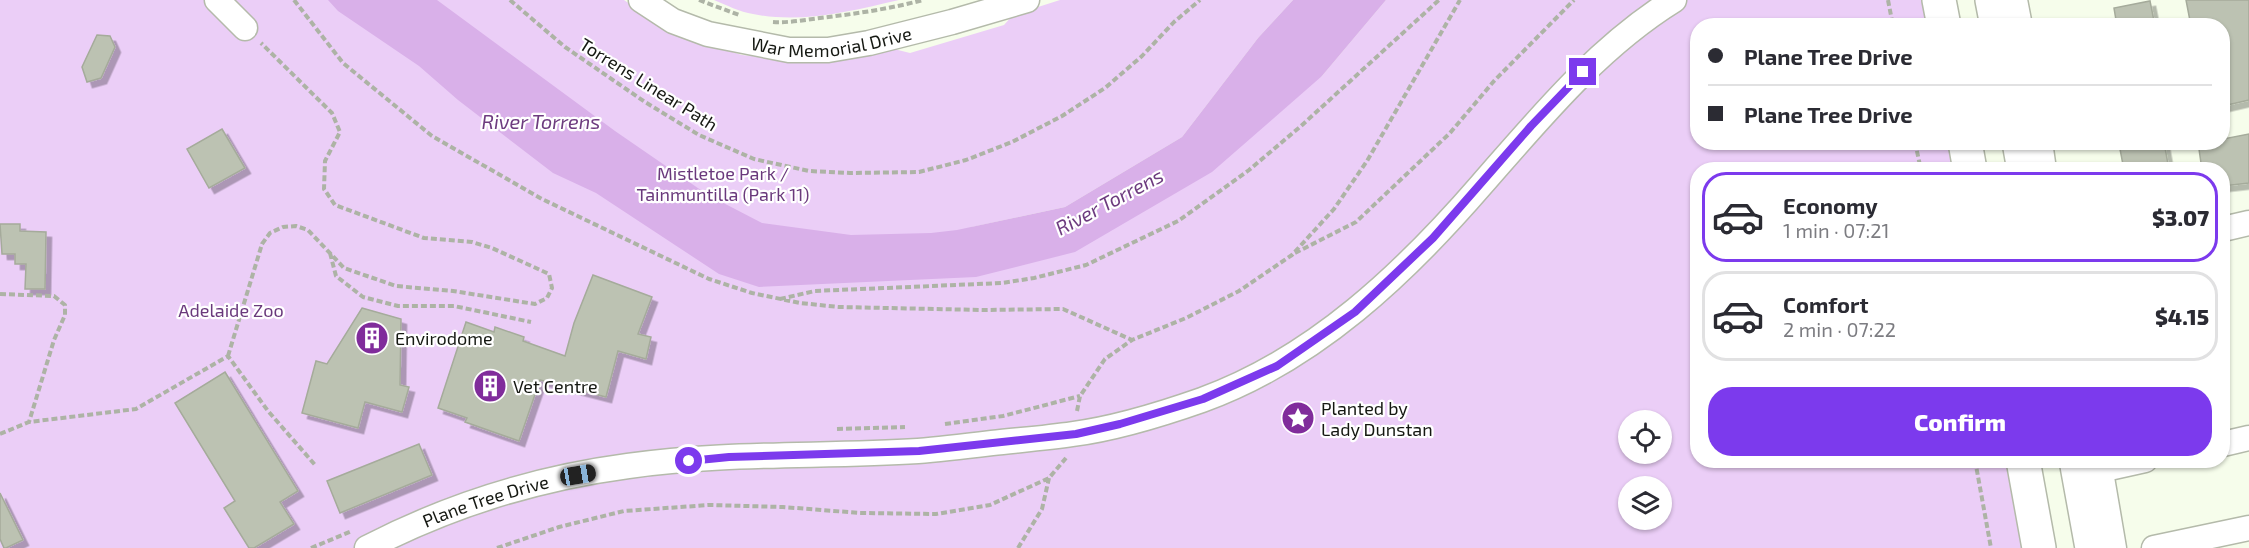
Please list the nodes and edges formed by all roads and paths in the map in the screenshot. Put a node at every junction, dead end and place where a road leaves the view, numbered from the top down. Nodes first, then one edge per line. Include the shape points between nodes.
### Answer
1 (217, 0) edge
2 (294, 0) edge
3 (510, 0) edge
4 (641, 0) edge
5 (699, 0) edge
6 (923, 0) edge
7 (1027, 0) edge
8 (1200, 0) edge
9 (1439, 0) edge
10 (1460, 0) edge
11 (1574, 0) edge
12 (1674, 0) edge
13 (1888, 0) edge
14 (1939, 0) edge
15 (1992, 0) edge
16 (2015, 0) edge
17 (742, 16) dead end
18 (1891, 18) edge
19 (1942, 18) edge
20 (1995, 18) edge
21 (2018, 18) edge
22 (762, 21) dead end
23 (245, 28) joint
24 (2249, 223) edge
25 (2230, 228) edge
26 (330, 253) junction
27 (1292, 255) junction
28 (0, 294) edge
29 (779, 299) junction
30 (531, 322) dead end
31 (1132, 340) junction
32 (228, 356) junction
33 (28, 422) junction
34 (0, 434) edge
35 (1076, 434) junction
36 (2249, 438) edge
37 (2230, 442) edge
38 (316, 466) dead end
39 (1976, 468) edge
40 (2024, 468) edge
41 (2092, 468) edge
42 (2093, 468) edge
43 (1049, 478) junction
44 (2249, 528) edge
45 (367, 548) edge
46 (497, 548) edge
47 (1018, 548) edge
48 (1991, 548) edge
49 (2039, 548) edge
50 (2092, 548) edge
51 (2114, 548) edge
52 (2154, 548) edge

1 - 23 street
2 - 29 path via 343,63 432,136 542,199 709,279
3 - 8 path, Torrens Linear Path via 565,47 699,135 754,159 809,171 850,173 919,172 966,160 1012,142 1106,88
4 - 7 street, War Memorial Drive via 673,21 708,34 789,50 828,50 869,43
5 - 17 path
6 - 22 path via 784,23
9 - 29 path via 1249,170 1178,221 1086,265 1002,283 815,291
10 - 27 path via 1367,161 1334,209
11 - 27 path via 1494,81 1450,133 1356,222
12 - 35 street, Plane Tree Drive via 1583,72 1433,238 1355,312 1277,366 1203,399
13 - 18 path
14 - 19 highway
15 - 20 highway
16 - 21 street
23 - 26 path via 332,113 340,132 325,161 324,189 336,205 424,238 472,242 492,248 549,274 552,288 547,298 535,304 396,286 344,268
24 - 25 street
26 - 30 path via 336,276 363,297 398,306 454,306
26 - 32 path via 308,230 296,226 270,233 262,244
27 - 31 path via 1239,291
28 - 33 path via 54,296 65,305
29 - 31 path via 839,307 1063,309
31 - 35 path via 1105,359 1080,396
32 - 33 path via 136,409
32 - 38 path via 268,411
33 - 34 path
35 - 43 path via 1072,450
35 - 45 street, Plane Tree Drive via 919,451 729,457 629,466 537,484 478,501
36 - 37 street
39 - 48 path
40 - 49 highway
41 - 50 highway
42 - 51 street
43 - 46 path via 990,505 936,514 709,505 624,511
43 - 47 path via 1042,509
44 - 52 street

